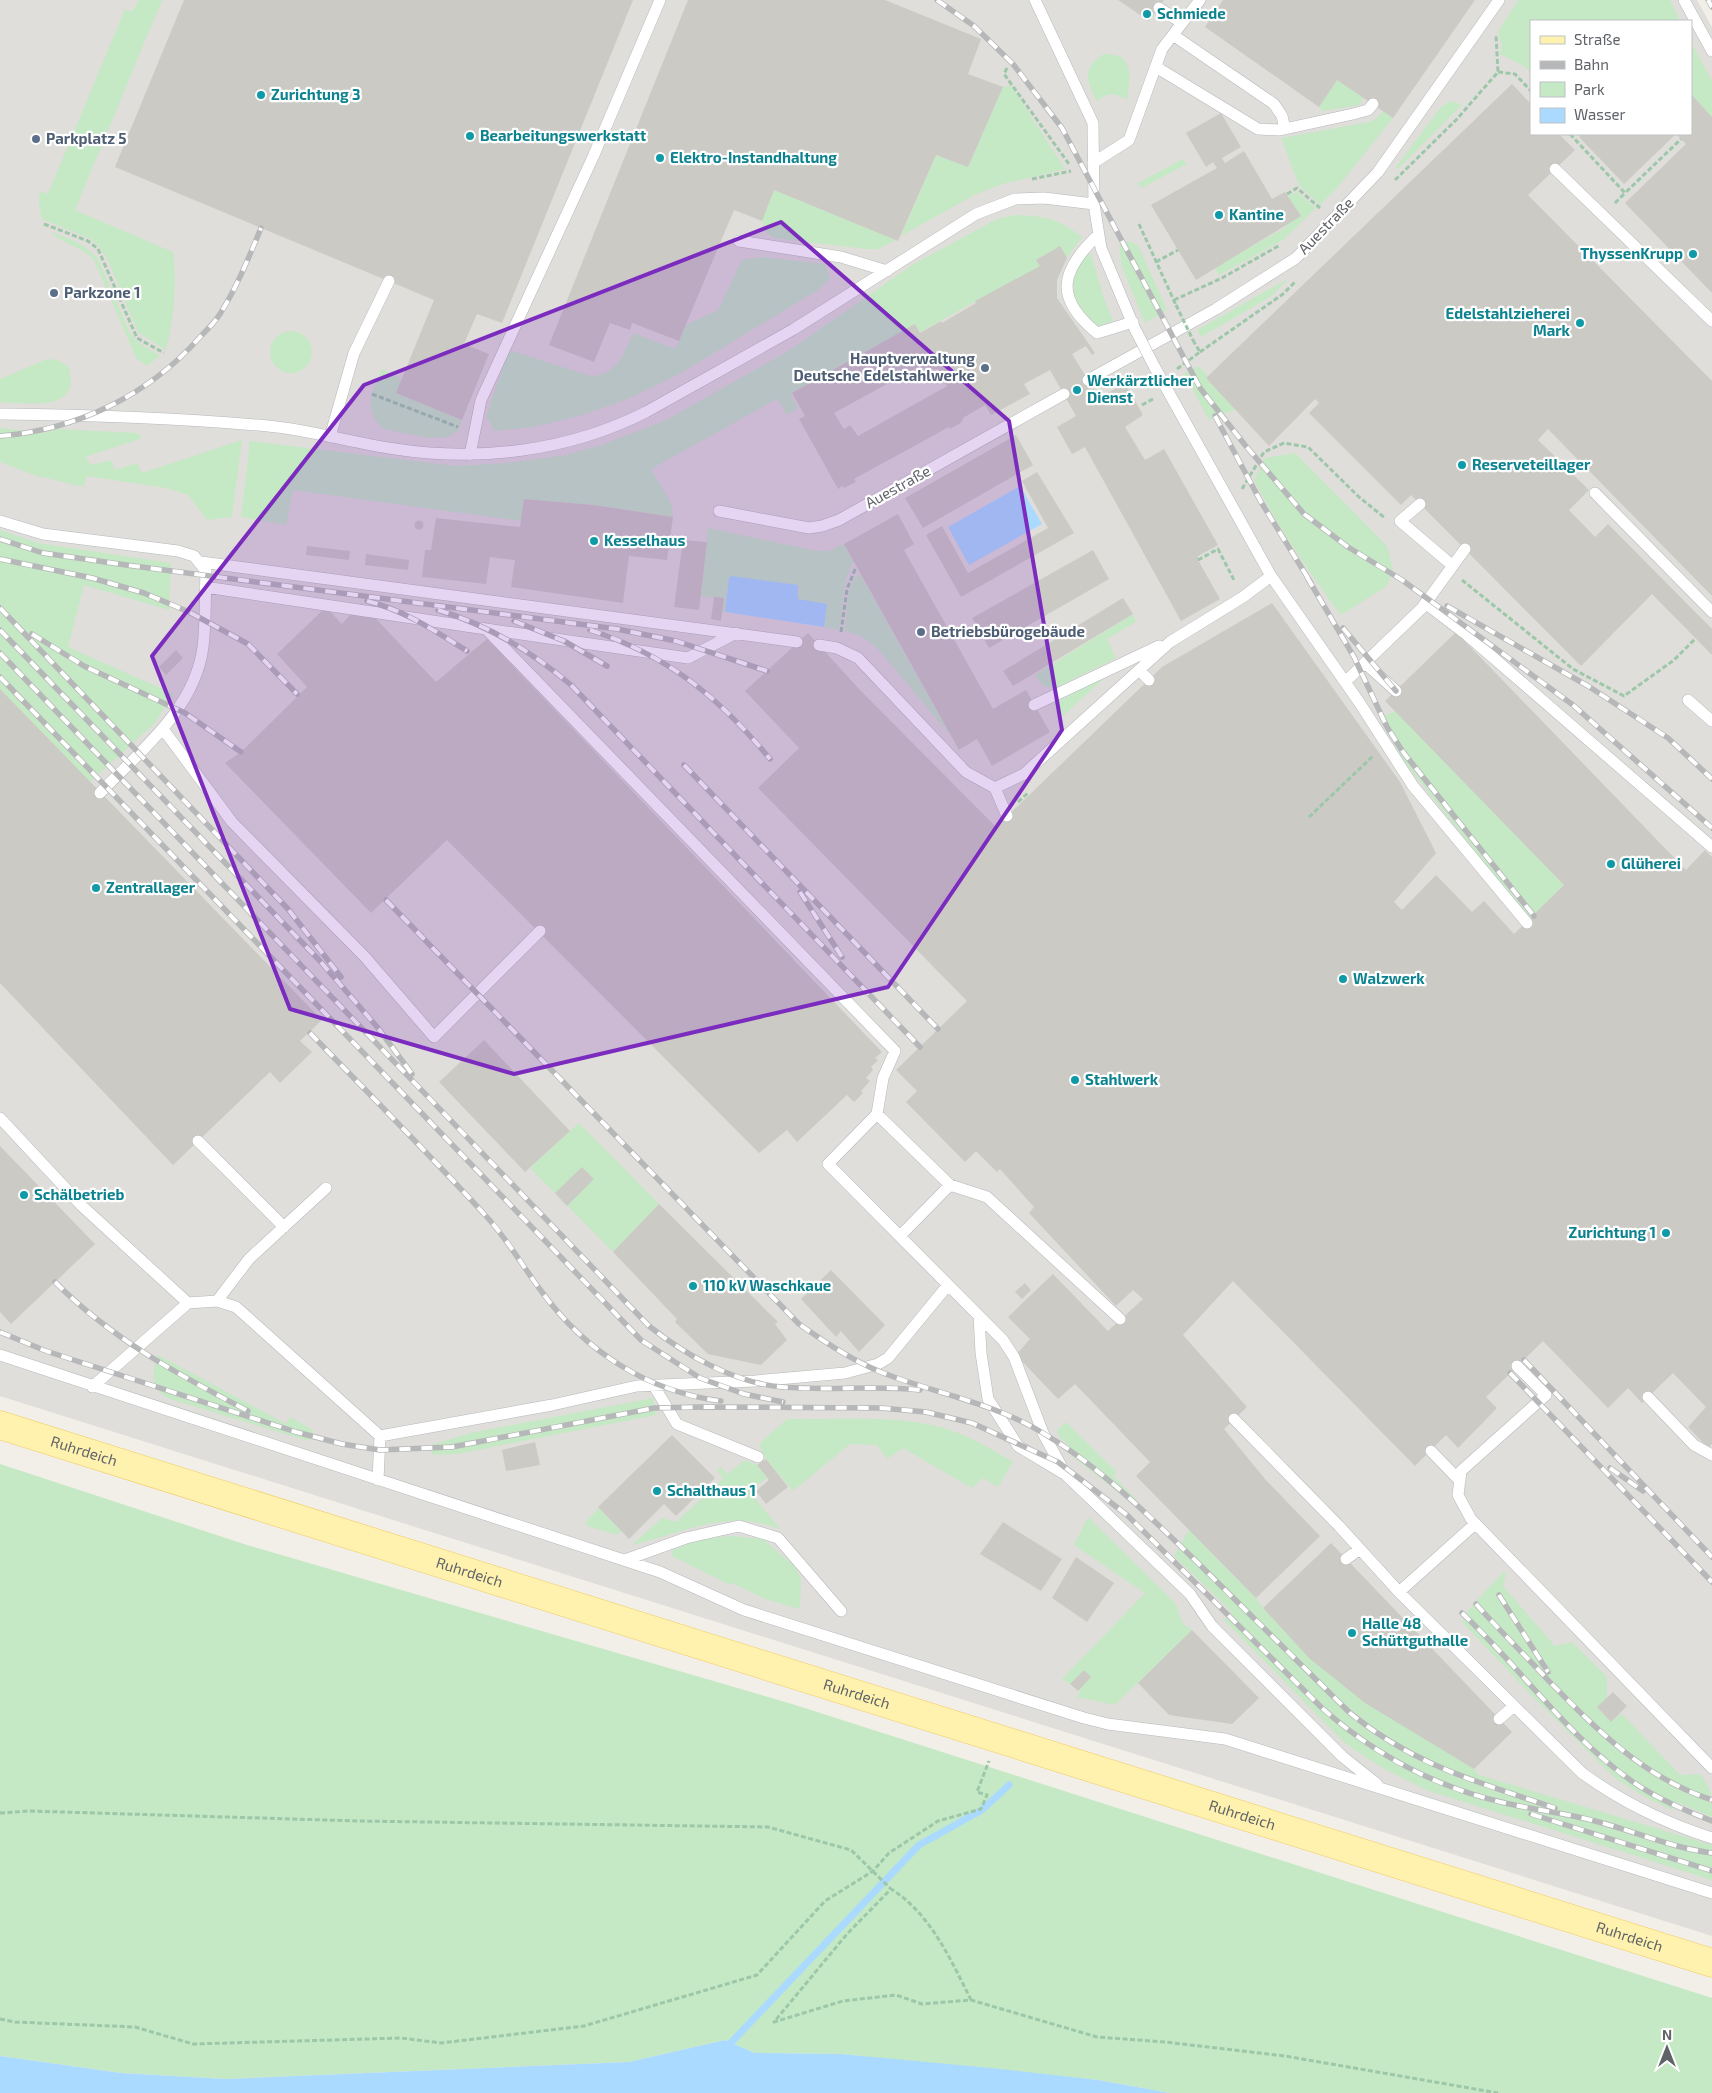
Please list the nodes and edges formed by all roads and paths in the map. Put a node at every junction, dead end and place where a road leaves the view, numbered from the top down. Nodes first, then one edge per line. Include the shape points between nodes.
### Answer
1 (660, 0) edge
2 (1035, 0) edge
3 (1200, 0) edge
4 (1499, 0) edge
5 (1684, 0) edge
6 (1159, 8) dead end
7 (1182, 23) junction
8 (1173, 35) junction
9 (1712, 51) edge
10 (1156, 67) junction
11 (1007, 68) dead end
12 (1498, 72) dead end
13 (1530, 90) edge
14 (1373, 104) dead end
15 (1285, 129) junction
16 (1571, 135) edge
17 (1681, 139) dead end
18 (1069, 164) dead end
19 (1093, 164) junction
20 (1555, 169) dead end
21 (1071, 171) dead end
22 (1025, 181) dead end
23 (1287, 194) dead end
24 (1326, 202) dead end
25 (1094, 204) junction
26 (1320, 208) junction
27 (1314, 214) dead end
28 (44, 224) dead end
29 (1139, 224) dead end
30 (1098, 235) junction
31 (738, 241) dead end
32 (1284, 243) dead end
33 (1178, 250) dead end
34 (1156, 262) junction
35 (887, 271) junction
36 (389, 281) dead end
37 (1174, 300) junction
38 (1712, 322) edge
39 (1134, 325) junction
40 (164, 353) dead end
41 (1176, 368) dead end
42 (1088, 380) dead end
43 (372, 394) dead end
44 (1064, 394) dead end
45 (1157, 396) dead end
46 (1142, 405) dead end
47 (0, 414) edge
48 (475, 430) junction
49 (330, 437) junction
50 (470, 455) junction
51 (1596, 493) dead end
52 (1420, 504) dead end
53 (720, 511) dead end
54 (0, 521) edge
55 (1465, 549) dead end
56 (1198, 560) dead end
57 (201, 562) junction
58 (1453, 566) junction
59 (856, 567) dead end
60 (1271, 576) junction
61 (205, 586) junction
62 (1238, 586) dead end
63 (1425, 603) junction
64 (1712, 612) edge
65 (486, 629) junction
66 (736, 634) junction
67 (798, 642) dead end
68 (1170, 642) junction
69 (819, 645) dead end
70 (837, 648) junction
71 (1365, 663) junction
72 (1139, 670) junction
73 (1149, 680) dead end
74 (1345, 682) junction
75 (1396, 690) dead end
76 (1688, 700) dead end
77 (1034, 705) dead end
78 (1712, 721) edge
79 (164, 729) junction
80 (1379, 750) dead end
81 (995, 788) junction
82 (100, 793) dead end
83 (1007, 816) dead end
84 (1309, 817) dead end
85 (1712, 847) edge
86 (1526, 923) dead end
87 (540, 931) dead end
88 (877, 1114) junction
89 (0, 1118) edge
90 (198, 1141) dead end
91 (950, 1185) junction
92 (326, 1188) dead end
93 (284, 1227) junction
94 (900, 1236) junction
95 (948, 1285) junction
96 (217, 1301) junction
97 (188, 1303) junction
98 (979, 1316) junction
99 (1120, 1319) dead end
100 (0, 1355) edge
101 (1518, 1366) dead end
102 (654, 1386) junction
103 (92, 1387) junction
104 (1648, 1397) dead end
105 (1234, 1419) dead end
106 (0, 1425) edge
107 (380, 1436) junction
108 (1431, 1451) dead end
109 (1712, 1455) edge
110 (758, 1456) dead end
111 (1066, 1475) junction
112 (378, 1480) junction
113 (1460, 1481) junction
114 (1475, 1524) junction
115 (1360, 1549) junction
116 (1346, 1559) dead end
117 (625, 1560) junction
118 (1399, 1592) junction
119 (841, 1611) dead end
120 (1514, 1706) junction
121 (1499, 1719) dead end
122 (989, 1762) dead end
123 (1712, 1768) edge
124 (1387, 1790) junction
125 (0, 1813) edge
126 (1712, 1838) edge
127 (873, 1871) junction
128 (891, 1889) junction
129 (1712, 1893) edge
130 (1712, 1963) edge
131 (971, 2000) junction
132 (0, 2019) edge
133 (1498, 2093) edge

1 - 48 lane via 593,157 481,400
2 - 19 lane via 1093,123
3 - 7 lane
4 - 42 lane, Auestraße via 1378,172 1296,258 1216,309
5 - 9 lane
6 - 7 lane
7 - 8 lane
8 - 10 lane via 1162,48
8 - 15 lane via 1274,104
10 - 15 lane via 1258,129
10 - 19 lane via 1129,140
11 - 18 path via 1004,74
12 - 13 path via 1515,74
14 - 15 lane via 1368,110
16 - 17 path via 1625,193
19 - 25 lane
20 - 38 lane
21 - 22 path
23 - 26 path via 1297,188
24 - 26 path
25 - 30 lane
25 - 35 lane via 1044,198 1016,200 996,206 976,214
26 - 27 path
28 - 40 path via 88,241 98,250 137,338
29 - 34 path
30 - 39 lane
30 - 39 lane via 1071,268 1068,301 1082,321 1097,333
31 - 35 lane via 841,257
32 - 37 path via 1222,278
33 - 34 path
34 - 37 path
35 - 50 lane via 794,329 621,425 535,447
36 - 49 lane via 354,353
37 - 41 path, bridge via 1200,352
39 - 60 lane, bridge
43 - 48 path
44 - 53 lane, Auestraße via 839,520 822,526 794,526
45 - 46 path
47 - 49 lane via 270,426
48 - 50 lane
49 - 50 lane via 395,449
51 - 64 lane
52 - 58 lane via 1400,521
54 - 57 lane via 43,534 178,551
55 - 58 lane
56 - 62 path via 1218,549
57 - 61 lane via 206,570
57 - 66 lane
58 - 63 lane
59 - 70 path via 847,589
60 - 68 lane
60 - 74 lane
61 - 65 lane
61 - 79 lane via 203,647 199,667
63 - 71 lane
63 - 85 lane via 1467,635
65 - 66 lane via 688,658
65 - 88 lane via 895,1051 883,1078
66 - 67 lane
68 - 72 lane
68 - 77 lane
69 - 70 lane
70 - 81 lane via 858,658 966,772
71 - 74 lane
71 - 75 lane
72 - 73 lane
72 - 81 lane via 1024,774
74 - 86 lane via 1413,786
76 - 78 lane
79 - 82 lane
79 - 87 lane via 232,822 365,957 434,1037
80 - 84 path
81 - 83 lane
88 - 91 lane
88 - 94 lane via 828,1164
89 - 97 lane via 82,1206
90 - 93 lane
91 - 94 lane
91 - 99 lane via 987,1197
92 - 93 lane
93 - 96 lane via 250,1260
94 - 95 lane
95 - 98 lane
95 - 102 lane via 888,1358 878,1364 845,1373
96 - 97 lane
96 - 107 lane via 236,1307
97 - 103 lane
98 - 111 lane via 1014,1357 1043,1433
98 - 111 lane via 988,1399 1018,1446
100 - 103 lane
101 - 113 lane via 1546,1395 1461,1471
102 - 107 lane via 637,1386
102 - 110 lane via 678,1424
103 - 112 lane
104 - 109 lane via 1694,1445
105 - 115 lane
106 - 130 main road, Ruhrdeich
107 - 112 lane
108 - 113 lane
111 - 124 lane via 1190,1594 1212,1626 1343,1757
112 - 117 lane
113 - 114 lane via 1458,1495
114 - 118 lane
114 - 123 lane
115 - 116 lane
115 - 118 lane
117 - 119 lane via 686,1538 739,1526 778,1538
117 - 124 lane via 681,1580 744,1610 1084,1718 1225,1739
118 - 120 lane
120 - 121 lane
120 - 126 lane via 1582,1773 1604,1789 1664,1822
122 - 127 path via 977,1792 987,1795 982,1809 938,1821 889,1853
124 - 129 lane
125 - 127 path via 29,1811 358,1821 768,1827 851,1850
127 - 128 path
127 - 132 path via 825,1901 757,1975 584,2026 441,2044 401,2038 193,2044 135,2027
128 - 131 path via 909,1900 945,1948
128 - 131 path via 847,1934 774,2022 843,2001 896,1995 922,2004
131 - 133 path via 1097,2037 1285,2056

